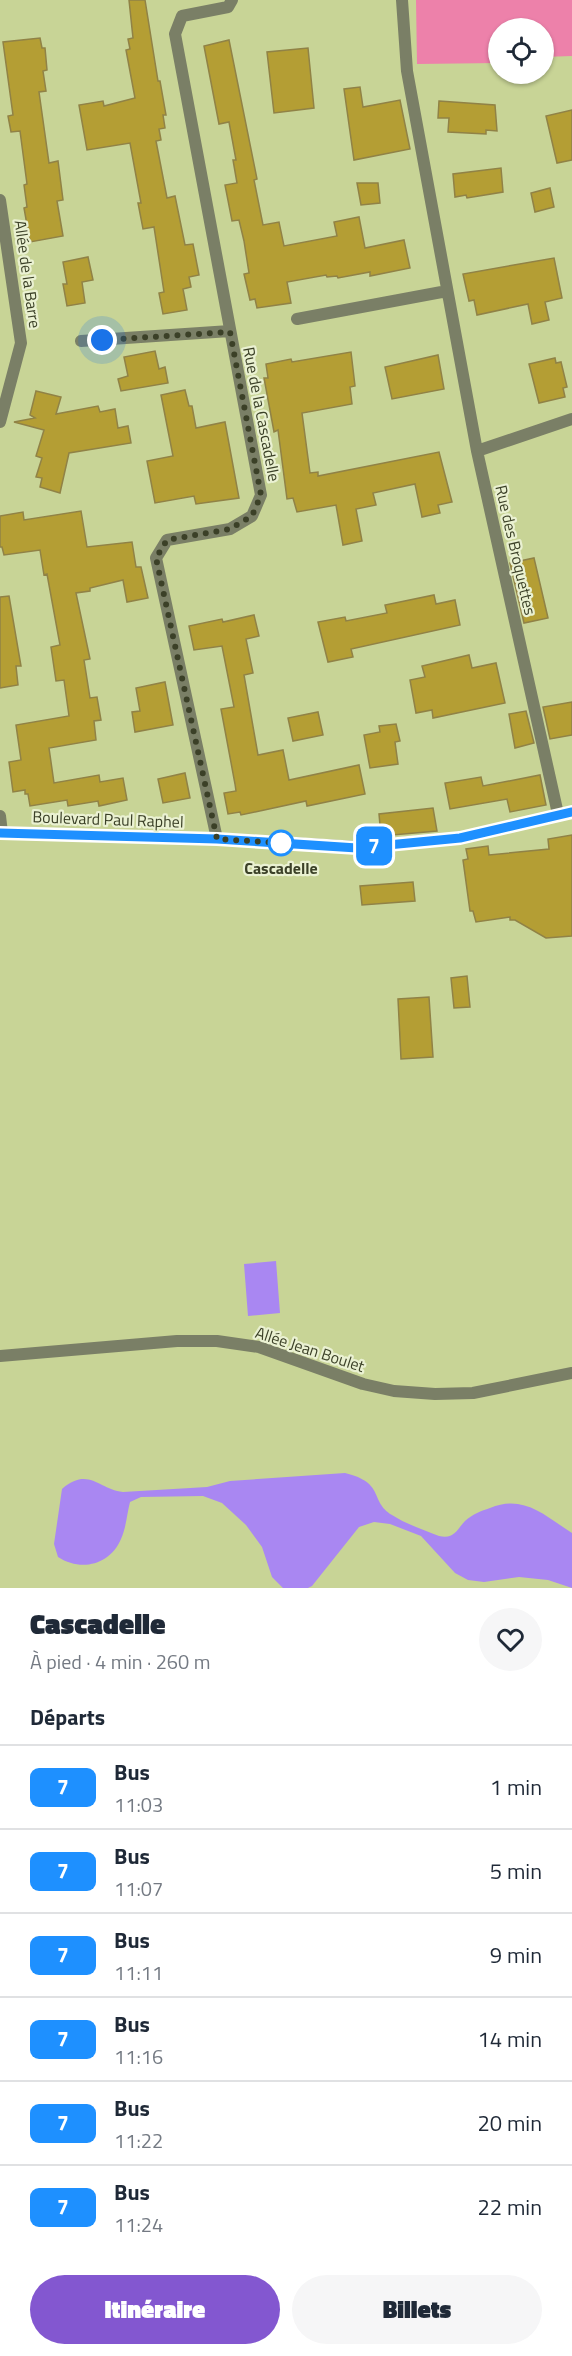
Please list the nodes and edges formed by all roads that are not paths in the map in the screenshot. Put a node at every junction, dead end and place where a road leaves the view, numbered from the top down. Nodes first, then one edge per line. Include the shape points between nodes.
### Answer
1 (232, 0) edge
2 (402, 0) edge
3 (0, 200) edge
4 (447, 291) junction
5 (297, 319) dead end
6 (230, 332) junction
7 (81, 341) dead end
8 (5, 379) edge
9 (572, 419) edge
10 (0, 422) edge
11 (477, 451) junction
12 (572, 812) edge
13 (558, 814) junction
14 (0, 816) edge
15 (1, 833) edge
16 (217, 839) junction
17 (0, 1356) edge
18 (572, 1373) edge

1 - 6 street, Rue de la Cascadelle via 228,7 182,16 175,34
2 - 4 street, Rue des Broquettes via 407,71
3 - 8 street, Allée de la Barre via 21,343
4 - 5 street
4 - 11 street, Rue des Broquettes
6 - 7 street
6 - 16 street, Rue de la Cascadelle via 261,495 252,516 230,529 167,540 156,558
8 - 10 street, Allée de la Barre
9 - 11 street
11 - 13 street, Rue des Broquettes
12 - 13 street, Boulevard Paul Raphel
13 - 16 street, Boulevard Paul Raphel via 460,838 357,848
14 - 15 street
15 - 16 street, Boulevard Paul Raphel
17 - 18 street, Allée Jean Boulet via 216,1341 259,1347 363,1384 435,1394 473,1393

